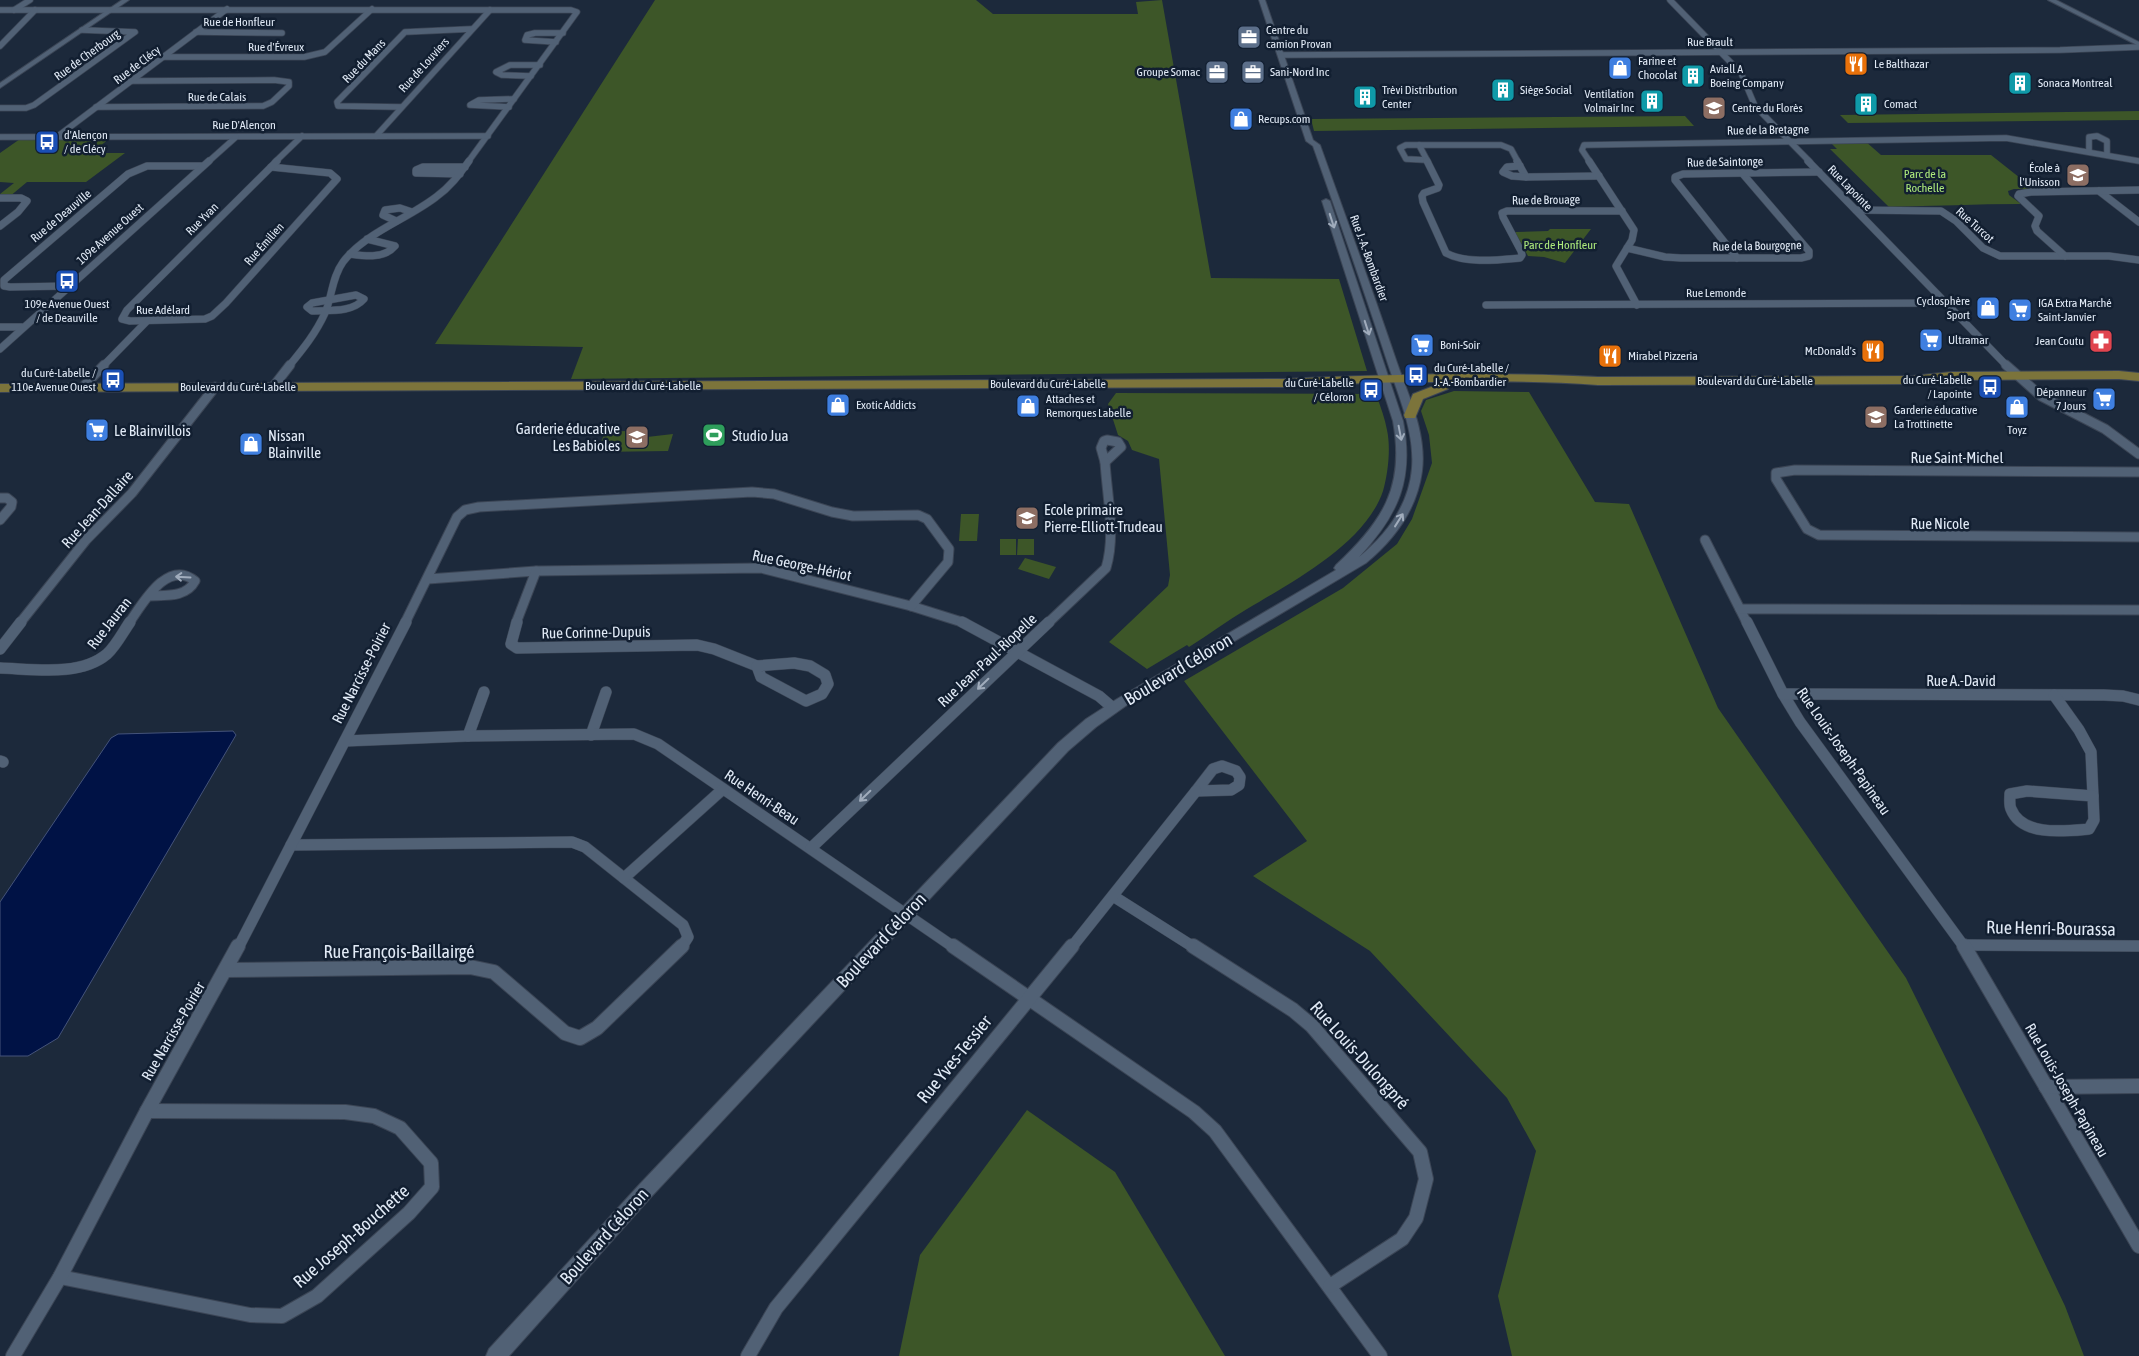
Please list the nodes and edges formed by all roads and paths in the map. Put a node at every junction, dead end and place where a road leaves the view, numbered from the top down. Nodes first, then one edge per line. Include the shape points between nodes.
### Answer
1 (30, 0) edge
2 (126, 0) edge
3 (1262, 0) edge
4 (1670, 0) edge
5 (2051, 0) edge
6 (113, 9) junction
7 (228, 9) junction
8 (372, 9) junction
9 (0, 10) edge
10 (14, 10) junction
11 (35, 10) junction
12 (490, 10) junction
13 (471, 29) junction
14 (82, 30) junction
15 (196, 32) junction
16 (282, 32) dead end
17 (563, 33) junction
18 (12, 34) junction
19 (0, 35) edge
20 (556, 42) junction
21 (2139, 45) edge
22 (0, 46) edge
23 (1721, 52) junction
24 (1281, 55) junction
25 (163, 57) junction
26 (540, 65) junction
27 (531, 76) junction
28 (131, 81) junction
29 (0, 86) edge
30 (514, 99) junction
31 (96, 107) junction
32 (401, 107) junction
33 (509, 107) junction
34 (0, 108) edge
35 (58, 136) junction
36 (302, 136) junction
37 (376, 136) junction
38 (488, 136) junction
39 (0, 137) edge
40 (236, 137) junction
41 (1310, 141) junction
42 (1790, 141) junction
43 (1419, 145) junction
44 (2089, 152) junction
45 (2107, 155) junction
46 (1426, 160) junction
47 (2139, 160) edge
48 (202, 166) junction
49 (1520, 166) junction
50 (269, 167) junction
51 (465, 167) junction
52 (1819, 172) junction
53 (1742, 173) junction
54 (460, 174) junction
55 (1526, 176) junction
56 (1599, 176) junction
57 (1318, 178) dead end
58 (1322, 190) dead end
59 (2139, 190) edge
60 (2099, 191) junction
61 (0, 198) edge
62 (1856, 210) junction
63 (1622, 211) junction
64 (412, 212) junction
65 (396, 221) junction
66 (2139, 222) edge
67 (0, 226) edge
68 (367, 239) junction
69 (1627, 248) junction
70 (350, 254) junction
71 (2065, 256) junction
72 (1737, 258) junction
73 (2139, 260) edge
74 (68, 286) junction
75 (330, 300) junction
76 (1946, 303) junction
77 (1486, 305) dead end
78 (1637, 305) junction
79 (326, 310) junction
80 (122, 319) joint
81 (205, 319) joint
82 (151, 321) junction
83 (0, 327) edge
84 (22, 327) junction
85 (0, 349) edge
86 (2139, 377) edge
87 (2021, 379) junction
88 (1912, 380) joint
89 (1598, 381) junction
90 (2139, 381) edge
91 (1385, 382) junction
92 (1399, 382) junction
93 (1444, 386) junction
94 (215, 387) junction
95 (273, 387) junction
96 (0, 388) edge
97 (86, 388) junction
98 (1410, 415) junction
99 (2139, 454) edge
100 (1106, 462) dead end
101 (2139, 472) edge
102 (1776, 474) joint
103 (0, 498) edge
104 (0, 520) edge
105 (2139, 537) edge
106 (1705, 540) dead end
107 (536, 571) junction
108 (428, 579) junction
109 (1316, 587) junction
110 (149, 596) dead end
111 (911, 606) junction
112 (1740, 609) junction
113 (2139, 610) edge
114 (0, 649) edge
115 (1018, 651) junction
116 (757, 666) junction
117 (0, 668) edge
118 (484, 692) dead end
119 (606, 692) dead end
120 (1783, 694) junction
121 (2054, 696) junction
122 (2139, 700) edge
123 (1113, 708) junction
124 (592, 735) junction
125 (468, 736) junction
126 (345, 741) junction
127 (723, 789) junction
128 (1196, 791) dead end
129 (2094, 796) junction
130 (291, 845) junction
131 (811, 848) junction
132 (624, 878) junction
133 (1113, 896) junction
134 (906, 914) junction
135 (1964, 945) junction
136 (2139, 946) edge
137 (226, 970) junction
138 (1028, 999) junction
139 (2139, 1086) edge
140 (2046, 1087) junction
141 (147, 1111) junction
142 (2139, 1246) edge
143 (60, 1277) junction
144 (1330, 1286) junction
145 (13, 1356) edge
146 (496, 1356) edge
147 (748, 1356) edge
148 (1380, 1356) edge

1 - 10 street
2 - 6 street
3 - 24 street, Rue J.-A.-Bombardier
4 - 23 street, Rue Lapointe
5 - 21 street
6 - 7 street
6 - 11 street
6 - 14 street
7 - 8 street
7 - 15 street, Rue de Clécy
8 - 12 street
8 - 25 street, Rue d'Évreux via 318,55
9 - 10 street
10 - 11 street
11 - 18 street
12 - 13 street, Rue de Louviers
12 - 17 street via 571,10 577,14
13 - 32 street, Rue de Louviers
13 - 32 street, Rue du Mans via 405,32 337,102 338,106 347,107
14 - 29 street
14 - 34 street, Rue de Cherbourg via 135,32 34,105
15 - 16 street, Rue de Honfleur
15 - 25 street, Rue de Clécy
17 - 20 street
17 - 20 street via 530,34 525,40
18 - 19 street
18 - 22 street
20 - 26 street
21 - 23 street, Rue Brault via 2050,50
23 - 24 street, Rue Brault
23 - 42 street, Rue Lapointe via 1743,76 1752,102
24 - 41 street, Rue J.-A.-Bombardier
25 - 28 street, Rue de Clécy
26 - 27 street
26 - 27 street via 509,65 496,72
27 - 30 street
28 - 31 street, Rue de Clécy
28 - 31 street, Rue de Calais via 274,80 289,82 289,86 272,102 250,108
30 - 33 street
30 - 33 street via 478,100 470,105
31 - 35 street, Rue de Clécy
32 - 37 street, Rue de Louviers
33 - 38 street
35 - 39 street, Rue D'Alençon
35 - 40 street, Rue D'Alençon
36 - 37 street, Rue D'Alençon
36 - 40 street, Rue D'Alençon
36 - 50 street, Rue Yvan
37 - 38 street, Rue D'Alençon
38 - 51 street
40 - 48 street, 109e Avenue Ouest
41 - 57 street, Rue J.-A.-Bombardier via 1307,145
41 - 92 street, Rue J.-A.-Bombardier via 1316,145
42 - 44 street, Rue de la Bretagne via 2006,138
42 - 52 street, Rue Lapointe
42 - 56 street, Rue de la Bretagne via 1583,146 1582,150
43 - 46 street, Rue de Brouage
43 - 46 street, Rue de Brouage via 1400,148 1406,159
43 - 49 street, Rue de Brouage via 1502,145 1511,149
44 - 45 street, Rue de la Bretagne
44 - 45 street via 2089,137 2097,136 2107,141
45 - 47 street, Rue de la Bretagne
46 - 63 street, Rue de Brouage via 1439,185 1424,193 1423,202 1450,257 1520,258 1518,242 1502,217 1502,213 1508,211
48 - 74 street, 109e Avenue Ouest
48 - 74 street, Rue de Deauville via 147,166 128,174 4,280 4,286 10,287
49 - 55 street, Rue de Brouage
49 - 55 street, Rue de Brouage via 1507,167 1503,172
50 - 80 street, Rue Yvan via 127,310
50 - 81 street, Rue Émilien via 330,174 337,179 226,303
51 - 54 street
51 - 54 street via 416,170 416,173 426,174
52 - 53 street, Rue de Saintonge
52 - 62 street, Rue Lapointe
53 - 72 street, Rue de Saintonge via 1682,174 1674,178
53 - 72 street, Rue de la Bourgogne via 1810,254 1801,258
54 - 64 street via 435,198
55 - 56 street, Rue de Brouage
56 - 63 street, Rue de la Bretagne
58 -> 91 street, Rue J.-A.-Bombardier
59 - 60 street
60 - 66 street
60 - 71 street via 2019,194 2038,216 2037,231
61 - 67 street via 27,201
62 - 71 street, Rue Turcot via 1938,210 1992,254 2008,257
62 - 76 street, Rue Lapointe
63 - 69 street, Rue de la Bretagne via 1634,232
64 - 65 street
64 - 65 street via 400,208 385,210 383,215
65 - 68 street
68 - 70 street
68 - 70 street via 395,246 390,252 375,255
69 - 72 street, Rue de la Bourgogne via 1673,258
69 - 78 street, Rue de la Bretagne via 1616,266
70 - 75 street via 334,281
71 - 73 street, Rue Turcot
74 - 84 street, 109e Avenue Ouest
75 - 79 street
75 - 79 street via 307,307
75 - 79 street via 356,295 364,299 352,308
76 - 78 street, Rue Lemonde
76 - 87 street, Rue Lapointe
77 - 78 street, Rue Lemonde
79 - 95 street via 312,336
80 - 82 street, Rue Adélard
81 - 82 street, Rue Adélard
82 - 97 street
83 - 84 street
84 - 85 street, 109e Avenue Ouest
86 - 87 main road, Boulevard du Curé-Labelle
87 - 88 main road, Boulevard du Curé-Labelle via 1958,384
87 - 90 main road, Boulevard du Curé-Labelle
87 - 99 street, Rue Lapointe via 2044,398 2126,441
88 - 89 main road, Boulevard du Curé-Labelle
89 - 92 main road, Boulevard du Curé-Labelle via 1558,378
89 - 93 main road, Boulevard du Curé-Labelle via 1561,385
91 - 92 main road, Boulevard du Curé-Labelle
91 - 95 main road, Boulevard du Curé-Labelle
91 -> 109 street, Boulevard Céloron via 1402,446 1402,467 1396,494 1368,540
92 - 93 main road, Boulevard du Curé-Labelle
92 - 98 street, Boulevard Céloron
93 - 98 main road via 1418,397
94 - 95 main road, Boulevard du Curé-Labelle
94 - 97 main road, Boulevard du Curé-Labelle
94 - 114 street, Rue Jean-Dallaire via 132,493 86,540
96 - 97 main road, Boulevard du Curé-Labelle
109 -> 98 street, Boulevard Céloron via 1373,553 1405,511 1414,490 1418,467 1416,436
100 - 115 street, Rue Jean-Paul-Riopelle via 1108,565
101 - 102 street, Rue Saint-Michel via 1795,470
102 - 105 street, Rue Nicole via 1776,479 1808,529 1819,535
103 - 104 street via 12,502
106 - 112 street, Rue Louis-Joseph-Papineau
107 - 108 street, Rue George-Hériot
107 - 111 street, Rue George-Hériot via 761,568
107 - 116 street, Rue Corinne-Dupuis via 512,632 511,644 517,648 697,645 713,647
108 - 111 street, Rue Narcisse-Poirier via 457,518 465,510 752,492 774,494 854,516 918,515 927,519 949,549 948,562
108 - 126 street, Rue Narcisse-Poirier
109 - 123 street, Boulevard Céloron
110 - 117 street, Rue Jauran via 109,652 94,664 77,668
111 - 115 street, Rue George-Hériot via 962,622
112 - 113 street
112 - 120 street, Rue Louis-Joseph-Papineau
115 - 123 street, Rue George-Hériot via 1098,696
115 -> 131 street, Rue Jean-Paul-Riopelle
116 - 116 street, Rue Corinne-Dupuis via 762,677 806,701 826,691 829,681 827,674 798,663
118 - 125 street
119 - 124 street
120 - 121 street, Rue A.-David
120 - 135 street, Rue Louis-Joseph-Papineau via 1800,722
121 - 122 street, Rue A.-David via 2104,695
121 - 129 street via 2091,752
123 - 134 street, Boulevard Céloron via 1056,754
124 - 125 street, Rue Henri-Beau
124 - 127 street, Rue Henri-Beau via 634,734 658,744
125 - 126 street, Rue Henri-Beau
126 - 130 street, Rue Narcisse-Poirier
127 - 131 street, Rue Henri-Beau
127 - 132 street
128 - 133 street, Rue Yves-Tessier
129 - 129 street via 2027,791 2010,794 2008,804 2014,818 2032,828 2080,830 2089,829 2094,820
130 - 132 street, Rue François-Baillairgé via 572,842 585,847
130 - 137 street, Rue Narcisse-Poirier
131 - 134 street, Rue Henri-Beau
132 - 137 street, Rue François-Baillairgé via 683,925 688,937 680,949 597,1028 580,1038 565,1033 494,972 485,968
133 - 138 street, Rue Yves-Tessier
133 - 144 street, Rue Louis-Dulongpré via 1293,1010 1312,1026 1420,1152 1426,1179 1416,1218 1402,1239
134 - 138 street
134 - 146 street, Boulevard Céloron via 613,1226
135 - 136 street, Rue Henri-Bourassa
135 - 140 street, Rue Louis-Joseph-Papineau
137 - 141 street, Rue Narcisse-Poirier
138 - 144 street via 1194,1112 1215,1132
138 - 147 street, Rue Yves-Tessier via 776,1308
139 - 140 street
140 - 142 street, Rue Louis-Joseph-Papineau
141 - 143 street, Rue Narcisse-Poirier
141 - 143 street, Rue Joseph-Bouchette via 345,1112 374,1116 400,1128 431,1163 432,1187 409,1213 317,1296 282,1316 250,1315
143 - 145 street, Rue Narcisse-Poirier
144 - 148 street

